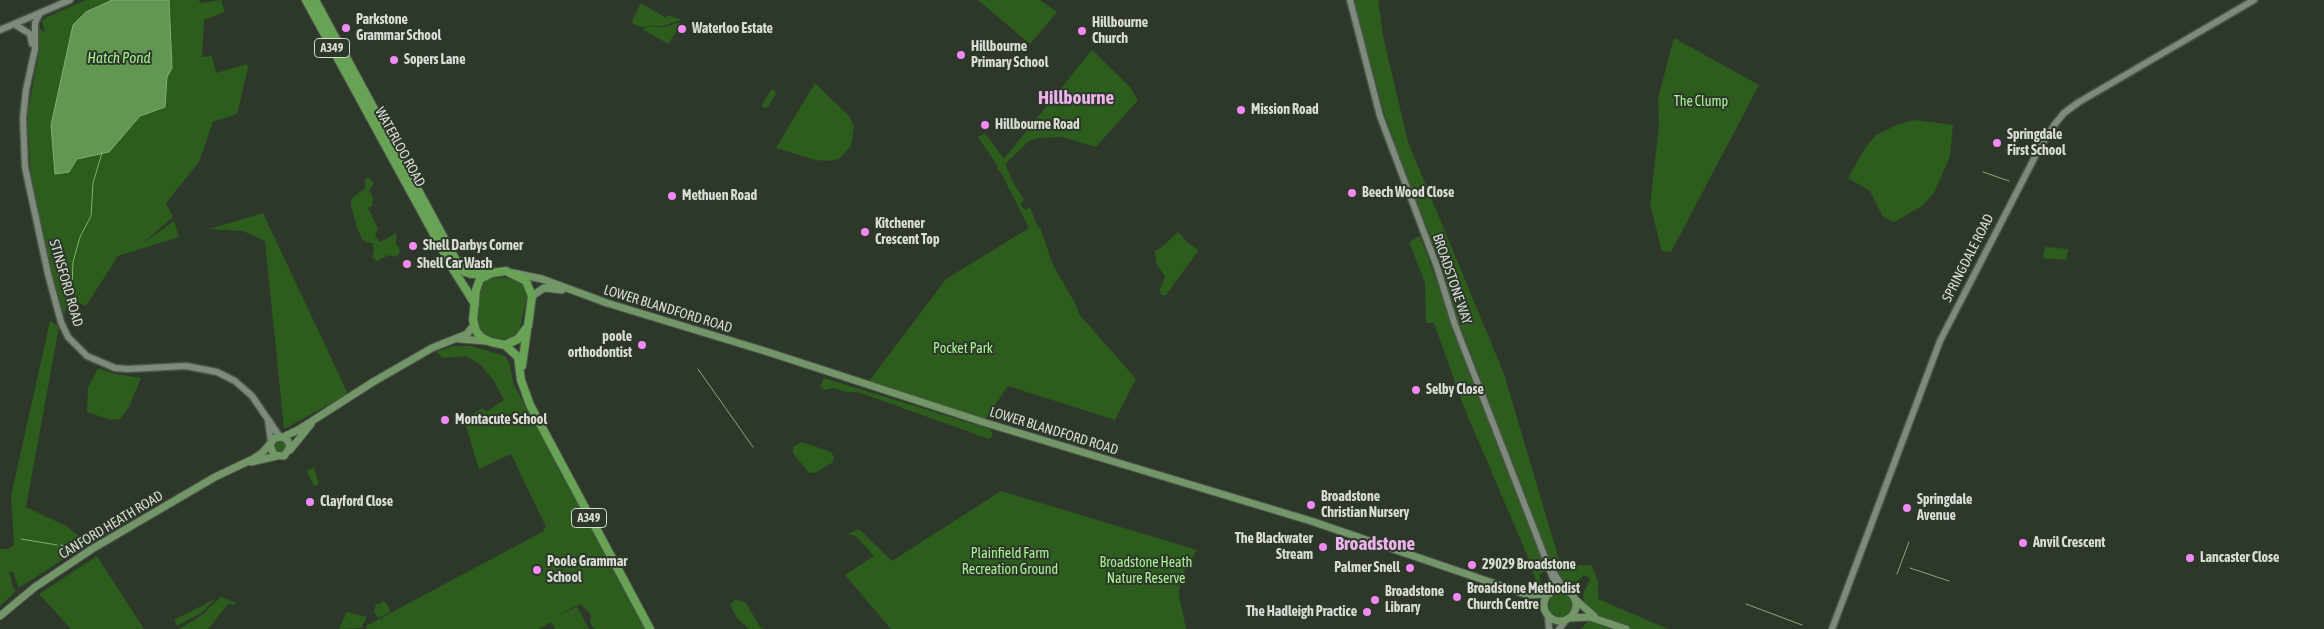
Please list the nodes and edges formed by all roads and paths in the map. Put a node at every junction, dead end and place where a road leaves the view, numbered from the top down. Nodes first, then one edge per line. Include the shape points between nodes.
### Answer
1 (70, 0) edge
2 (306, 0) edge
3 (315, 0) edge
4 (1350, 0) edge
5 (2254, 0) edge
6 (40, 13) junction
7 (28, 18) junction
8 (14, 24) junction
9 (0, 30) edge
10 (36, 42) junction
11 (30, 70) junction
12 (506, 271) junction
13 (492, 273) junction
14 (573, 292) junction
15 (532, 296) junction
16 (475, 304) junction
17 (474, 325) junction
18 (528, 326) junction
19 (456, 338) junction
20 (486, 341) junction
21 (505, 345) junction
22 (520, 372) junction
23 (320, 415) junction
24 (267, 417) junction
25 (282, 437) junction
26 (271, 443) junction
27 (290, 450) junction
28 (277, 456) junction
29 (241, 465) junction
30 (1547, 562) junction
31 (1564, 590) junction
32 (1550, 593) junction
33 (1528, 595) junction
34 (1576, 600) junction
35 (1547, 614) junction
36 (0, 616) edge
37 (1568, 619) junction
38 (1598, 619) junction
39 (650, 629) edge
40 (1549, 629) edge
41 (1560, 629) edge
42 (1626, 629) edge
43 (1832, 629) edge

1 - 6 street
2 - 16 main road, WATERLOO ROAD / A349
3 - 13 main road, WATERLOO ROAD / A349 via 458,264 471,274
4 - 30 street, BROADSTONE WAY via 1380,116 1437,267 1454,325
5 - 43 street, SPRINGDALE ROAD via 2079,102 2055,124 1940,340
6 - 7 street
6 - 10 street, STINSFORD ROAD via 35,23
7 - 8 street
7 - 10 street
8 - 9 street
8 - 11 street via 30,34
10 - 11 street, STINSFORD ROAD
11 - 24 street, STINSFORD ROAD via 23,118 25,167 48,274 68,336 87,356 115,368 186,366 217,372 244,389
12 - 13 main road, A349
12 - 14 main road, LOWER BLANDFORD ROAD via 542,279
12 - 15 main road via 526,281
13 - 16 main road via 477,284
14 - 15 main road, LOWER BLANDFORD ROAD via 544,288
14 - 33 main road, LOWER BLANDFORD ROAD via 986,423 1315,522
15 - 18 main road, A349
16 - 17 main road
17 - 19 main road via 466,334
17 - 20 main road
18 - 21 main road via 518,339
18 - 22 main road, A349
19 - 20 main road
19 - 23 main road via 432,348
20 - 21 main road
21 - 22 main road, A349 via 518,357
22 - 39 main road, A349 via 530,406
23 - 25 main road
23 - 27 main road
24 - 25 street, STINSFORD ROAD
24 - 26 street
25 - 26 main road
25 - 27 main road via 288,441
26 - 28 main road via 272,453
26 - 29 main road, CANFORD HEATH ROAD
27 - 28 main road via 284,456
28 - 29 main road, CANFORD HEATH ROAD
29 - 36 main road, CANFORD HEATH ROAD via 92,549 35,587
30 - 31 street, BROADSTONE WAY
30 - 32 street, BROADSTONE WAY via 1554,582
31 - 32 main road
31 - 34 main road
32 - 33 main road, LOWER BLANDFORD ROAD
32 - 35 main road via 1545,601
33 - 35 main road, LOWER BLANDFORD ROAD
34 - 37 main road via 1575,610
34 - 38 main road
35 - 37 main road via 1556,621
35 - 40 street
37 - 38 main road via 1584,616
37 - 41 street
38 - 42 main road

